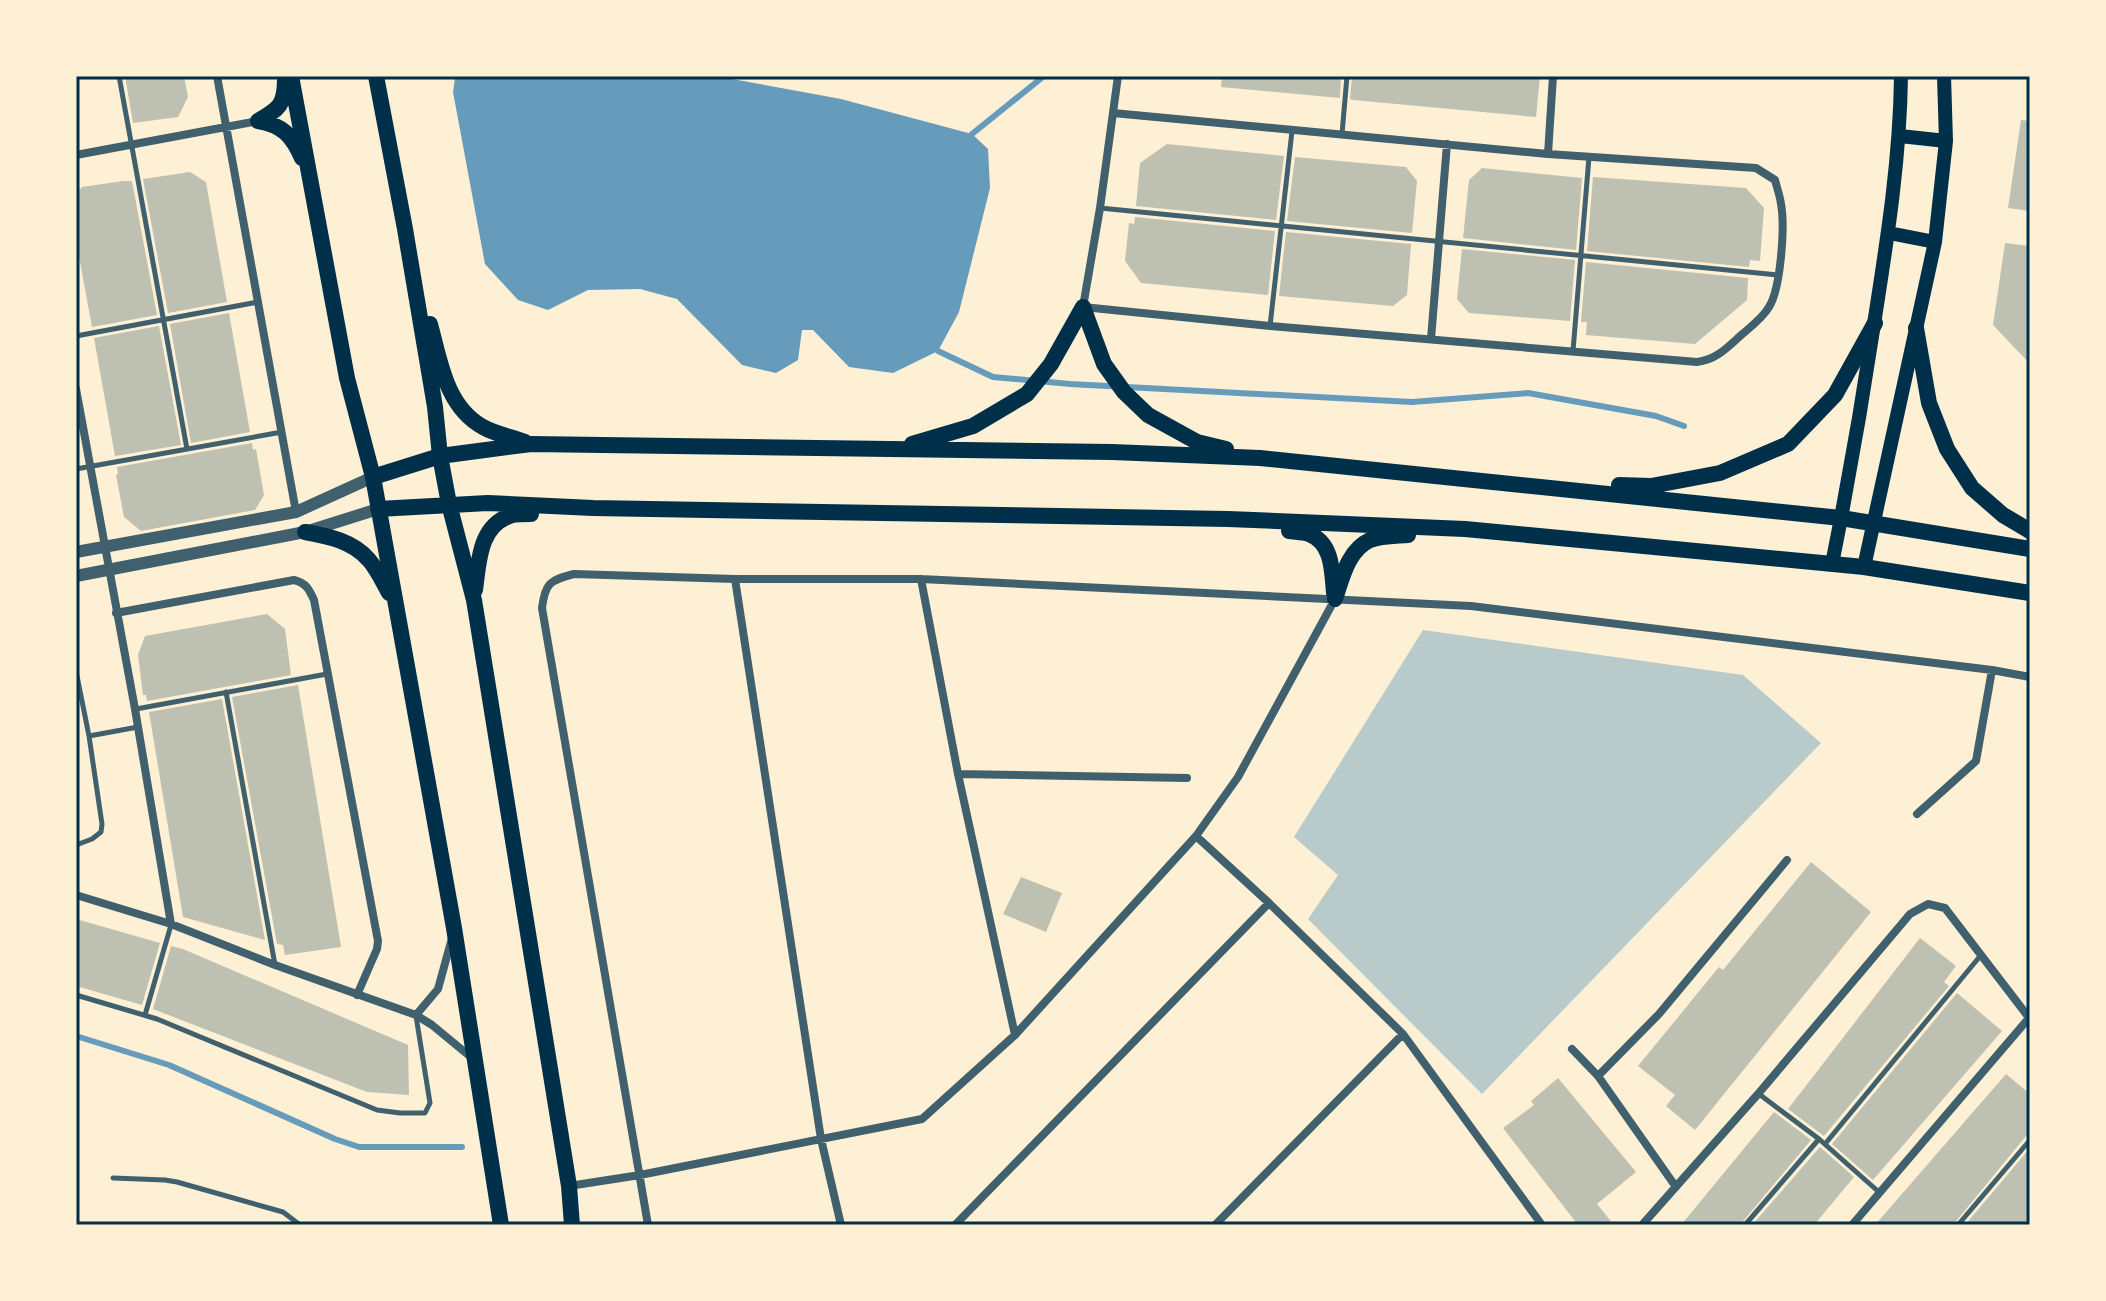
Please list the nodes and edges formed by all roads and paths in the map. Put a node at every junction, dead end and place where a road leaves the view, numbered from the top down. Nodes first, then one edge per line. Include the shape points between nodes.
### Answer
1 (119, 76) edge
2 (217, 76) edge
3 (288, 76) edge
4 (376, 76) edge
5 (1118, 76) edge
6 (1347, 76) edge
7 (1553, 76) edge
8 (1944, 76) edge
9 (1900, 77) edge
10 (1113, 113) junction
11 (258, 121) junction
12 (227, 127) junction
13 (1292, 130) junction
14 (1342, 134) junction
15 (1900, 136) junction
16 (1946, 141) junction
17 (1447, 144) junction
18 (132, 146) junction
19 (1548, 154) junction
20 (76, 155) edge
21 (1589, 156) junction
22 (312, 190) junction
23 (1100, 208) junction
24 (1281, 226) junction
25 (405, 229) junction
26 (1889, 233) junction
27 (1439, 241) junction
28 (1935, 242) junction
29 (1581, 255) junction
30 (1778, 275) junction
31 (258, 302) junction
32 (1083, 307) junction
33 (164, 320) junction
34 (1875, 323) junction
35 (1270, 326) junction
36 (1916, 328) junction
37 (76, 336) edge
38 (1431, 339) junction
39 (1573, 351) junction
40 (76, 389) edge
41 (282, 432) junction
42 (531, 444) junction
43 (187, 449) junction
44 (896, 449) junction
45 (440, 456) junction
46 (1260, 458) junction
47 (89, 466) junction
48 (76, 469) edge
49 (373, 477) junction
50 (1525, 485) junction
51 (449, 504) junction
52 (593, 508) junction
53 (378, 509) junction
54 (296, 512) junction
55 (1841, 518) junction
56 (1228, 519) junction
57 (1873, 524) junction
58 (1465, 529) junction
59 (2030, 531) edge
60 (305, 532) junction
61 (105, 546) junction
62 (2030, 549) edge
63 (76, 552) edge
64 (1832, 564) junction
65 (1864, 567) junction
66 (109, 570) junction
67 (76, 576) edge
68 (735, 579) junction
69 (921, 579) junction
70 (2030, 593) edge
71 (1335, 599) junction
72 (474, 600) junction
73 (396, 605) junction
74 (116, 613) junction
75 (1992, 670) junction
76 (76, 671) edge
77 (327, 674) junction
78 (2030, 677) edge
79 (226, 692) junction
80 (135, 709) junction
81 (138, 727) junction
82 (89, 736) junction
83 (958, 774) junction
84 (1187, 778) dead end
85 (1917, 814) dead end
86 (1196, 836) junction
87 (76, 845) edge
88 (1787, 860) dead end
89 (76, 895) edge
90 (1269, 903) junction
91 (171, 924) junction
92 (454, 928) junction
93 (1982, 954) junction
94 (275, 965) junction
95 (76, 995) edge
96 (357, 995) junction
97 (416, 1015) junction
98 (145, 1016) junction
99 (2030, 1018) edge
100 (1403, 1034) junction
101 (1015, 1035) junction
102 (1572, 1049) dead end
103 (475, 1060) junction
104 (1598, 1076) junction
105 (1758, 1094) junction
106 (821, 1139) junction
107 (1819, 1139) junction
108 (2030, 1140) edge
109 (1825, 1144) junction
110 (640, 1175) junction
111 (113, 1178) dead end
112 (569, 1186) junction
113 (1676, 1187) junction
114 (1880, 1193) junction
115 (300, 1225) edge
116 (501, 1225) edge
117 (572, 1225) edge
118 (648, 1225) edge
119 (841, 1225) edge
120 (955, 1225) edge
121 (1215, 1225) edge
122 (1542, 1225) edge
123 (1642, 1225) edge
124 (1745, 1225) edge
125 (1852, 1225) edge
126 (1958, 1225) edge

1 - 18 lane
2 - 12 street
3 - 11 main road via 283,101
3 - 22 main road
4 - 25 main road
5 - 10 street
6 - 14 lane
7 - 19 street
8 - 16 main road
9 - 15 main road
10 - 13 street
10 - 23 street
11 - 12 street
11 - 22 main road via 276,124 288,135
12 - 18 street
12 - 31 street
13 - 14 street
13 - 24 lane
14 - 17 street
15 - 16 main road
15 - 26 main road
16 - 28 main road
17 - 19 street
17 - 27 street
18 - 20 street
18 - 33 lane
19 - 21 street
21 - 29 lane
21 - 30 street via 1756,168 1775,180 1782,206
22 - 49 main road via 347,378
23 - 24 lane
23 - 32 street
24 - 27 lane
24 - 35 lane
25 - 42 main road via 446,383 462,411 484,428
25 - 45 main road
26 - 28 main road
26 - 34 main road
27 - 29 lane
27 - 38 street
28 - 36 main road
29 - 30 lane
29 - 39 lane
30 - 39 street via 1775,295 1760,319 1708,361
31 - 33 lane
31 - 41 street
32 - 35 street
32 - 44 main road via 1027,394 973,426
32 - 46 main road via 1104,364 1148,415 1197,442
33 - 37 lane
33 - 43 lane
34 - 50 main road via 1835,395 1788,444 1720,473 1651,486
34 - 55 main road
35 - 38 street
36 - 57 main road
36 - 59 main road via 1929,403 1947,449 1972,488
38 - 39 street
40 - 47 street
41 - 43 lane
41 - 54 street
42 - 44 main road
42 - 45 main road
43 - 47 lane
44 - 46 main road
45 - 49 main road
45 - 51 main road
46 - 50 main road
47 - 48 lane
47 - 61 street
49 - 53 main road
49 - 54 street
50 - 55 main road
51 - 52 main road
51 - 53 main road
51 - 72 main road
52 - 56 main road
52 - 72 main road via 512,515 497,523 487,532
53 - 60 street
53 - 73 main road
54 - 61 street
55 - 57 main road
55 - 64 main road
56 - 58 main road
56 - 71 main road via 1313,535 1328,550
57 - 62 main road
57 - 65 main road
58 - 64 main road
58 - 71 main road via 1372,539 1347,564
60 - 66 street
60 - 73 main road via 333,537 369,560
61 - 63 street
61 - 66 street
64 - 65 main road
65 - 70 main road
66 - 67 street
66 - 74 street
68 - 69 street
68 - 106 street
68 - 110 street via 574,574 554,579 544,590 542,608
69 - 71 street
69 - 83 street
71 - 75 street via 1471,606
71 - 86 street via 1238,777
72 - 112 main road
73 - 92 main road
74 - 77 street via 294,580 303,583 314,600
74 - 80 street
75 - 78 street
75 - 85 street via 1976,761
76 - 82 lane
77 - 79 lane
77 - 96 street via 378,941
79 - 80 lane
79 - 94 lane
80 - 81 street
81 - 82 lane
81 - 91 street
82 - 87 lane via 102,824 101,832
83 - 84 street
83 - 101 street
86 - 90 street
86 - 101 street
88 - 104 street via 1659,1014
89 - 91 street
90 - 100 street
90 - 120 street
91 - 94 street
91 - 98 lane
92 - 97 street via 438,989
92 - 103 main road
93 - 99 street
93 - 105 street via 1945,908 1928,904 1910,914
93 - 109 lane
94 - 96 street
95 - 98 lane
96 - 97 street
97 - 98 lane via 430,1103 425,1113 377,1110
97 - 103 street
99 - 114 street
100 - 121 street
100 - 122 street
101 - 106 street via 922,1119
102 - 104 street
103 - 116 main road
104 - 113 street
105 - 107 lane
105 - 113 street
106 - 110 street
106 - 119 street
107 - 109 lane
107 - 124 lane
108 - 126 lane
109 - 114 lane
110 - 112 street
110 - 118 street
111 - 115 lane via 177,1182 283,1212
112 - 117 main road
113 - 123 street
114 - 125 street

